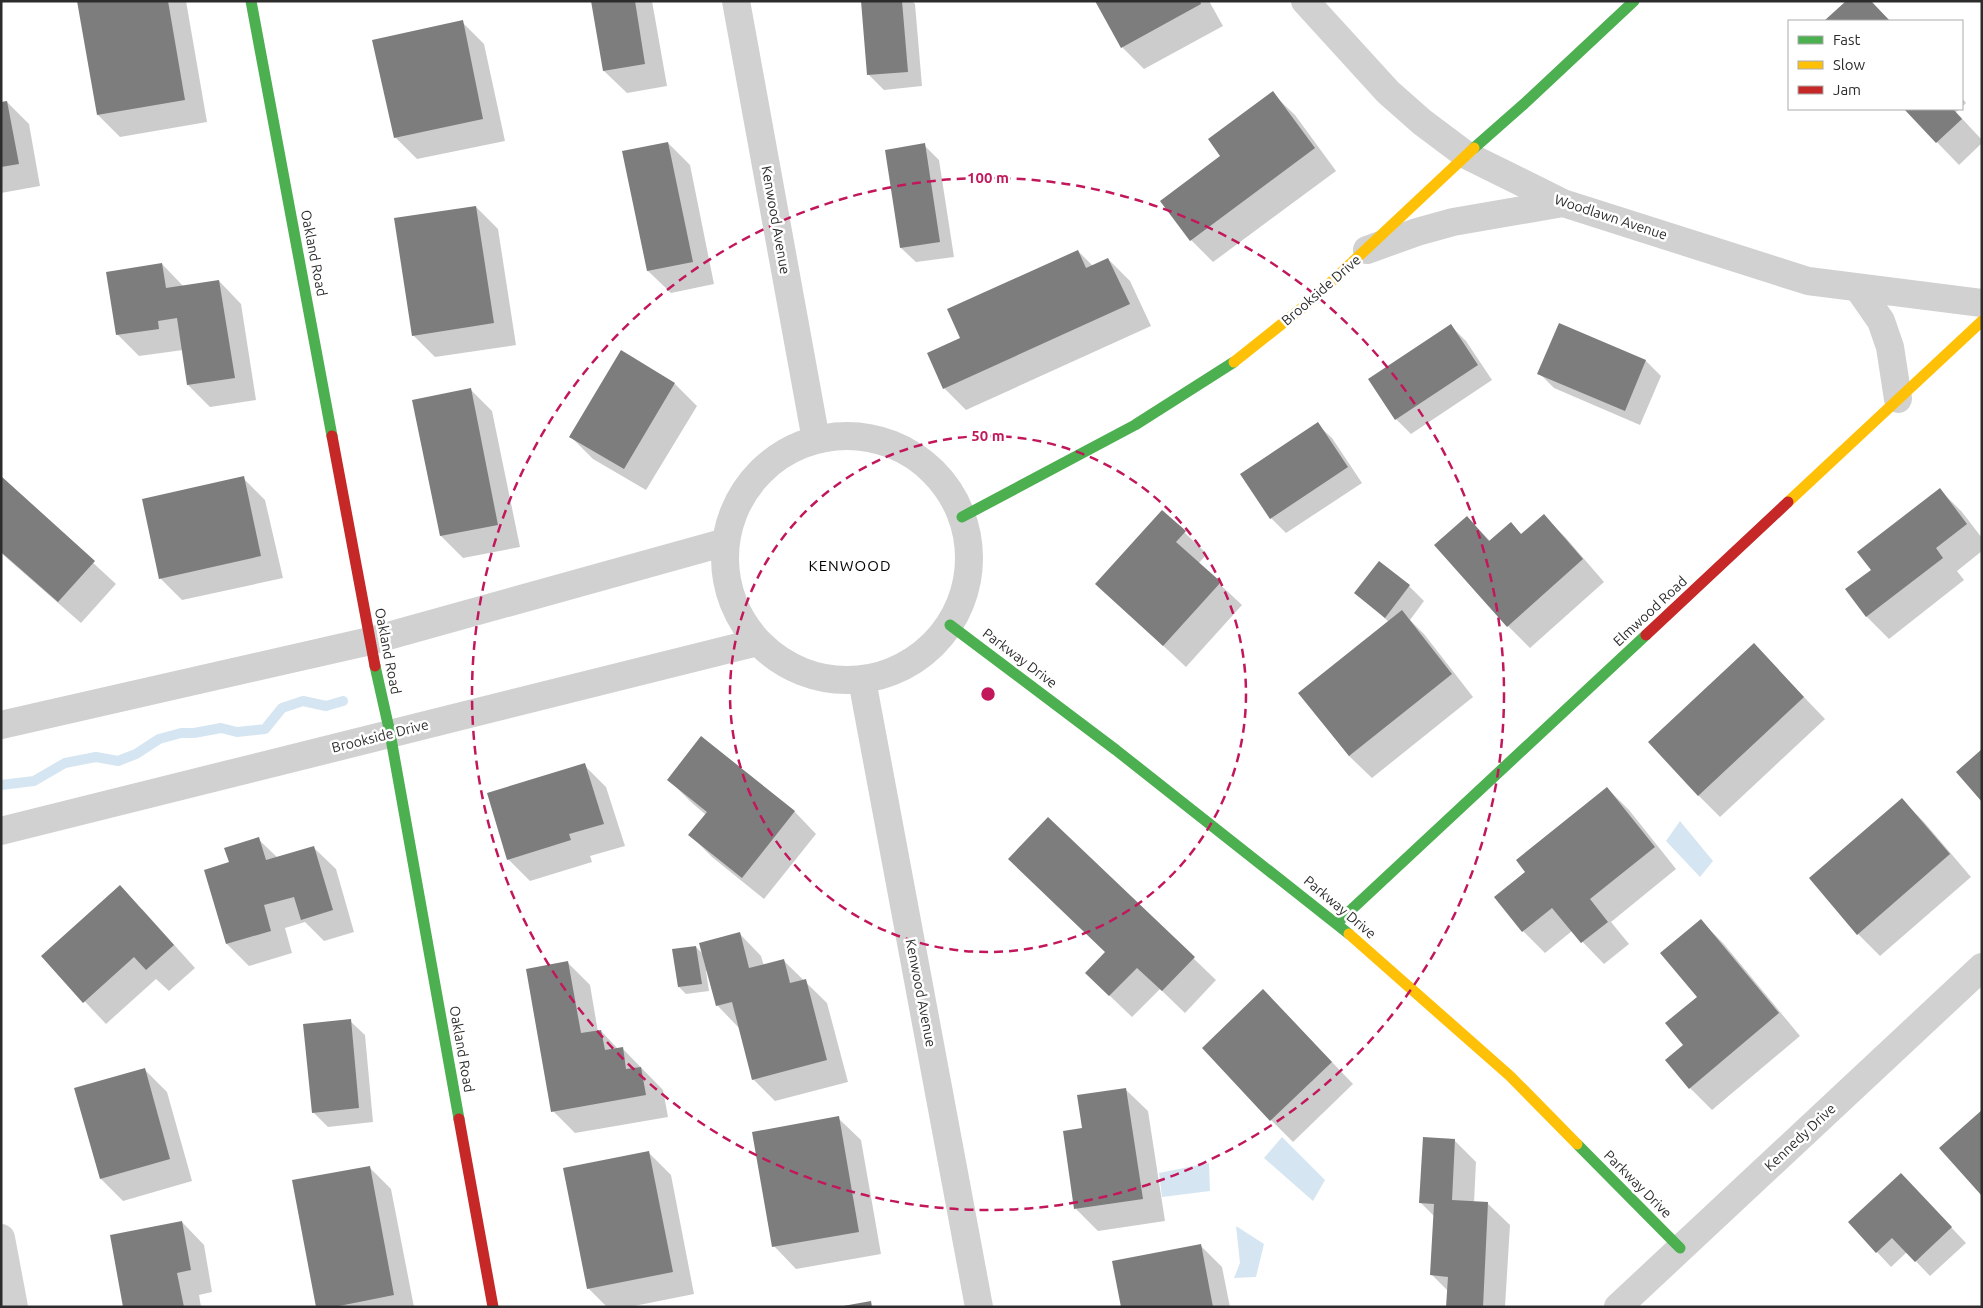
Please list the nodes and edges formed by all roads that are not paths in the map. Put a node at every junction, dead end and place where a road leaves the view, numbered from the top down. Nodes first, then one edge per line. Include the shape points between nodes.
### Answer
1 (251, 1) edge
2 (736, 1) edge
3 (1305, 1) edge
4 (1634, 1) edge
5 (1466, 155) junction
6 (1562, 203) junction
7 (1367, 250) junction
8 (1858, 288) junction
9 (1982, 303) edge
10 (1982, 321) edge
11 (1898, 399) junction
12 (816, 440) junction
13 (962, 517) junction
14 (726, 542) junction
15 (950, 625) junction
16 (370, 641) junction
17 (758, 642) junction
18 (862, 680) junction
19 (1, 725) edge
20 (390, 733) junction
21 (1, 831) edge
22 (1337, 922) junction
23 (1982, 967) edge
24 (1, 1238) edge
25 (1680, 1248) junction
26 (14, 1307) edge
27 (494, 1307) edge
28 (979, 1307) edge
29 (1618, 1307) edge

1 - 16 street, Oakland Road
2 - 12 street, Kenwood Avenue
3 - 5 street, Woodlawn Avenue via 1388,92
4 - 5 street, Brookside Drive
5 - 6 street, Woodlawn Avenue
5 - 7 street, Brookside Drive
6 - 7 street via 1453,222
6 - 8 street, Woodlawn Avenue via 1808,281
7 - 13 street, Brookside Drive via 1312,300 1230,364 1135,425
8 - 9 street, Woodlawn Avenue
8 - 11 street via 1881,322 1890,347
10 - 11 street, Elmwood Road
11 - 22 street, Elmwood Road
12 - 13 street via 852,436 888,443 919,460 945,486
12 - 14 street via 783,454 756,477 736,507
13 - 15 street via 969,554 965,591
14 - 16 street
14 - 17 street via 726,578 737,612
15 - 18 street via 927,652 897,670
15 - 22 street, Parkway Drive
16 - 19 street
16 - 20 street, Oakland Road
17 - 18 street via 788,666 824,679
17 - 20 street, Brookside Drive
18 - 28 street, Kenwood Avenue
20 - 21 street, Brookside Drive
20 - 27 street, Oakland Road
22 - 25 street, Parkway Drive via 1510,1076
23 - 25 street, Kennedy Drive
24 - 26 street
25 - 29 street, Kennedy Drive

